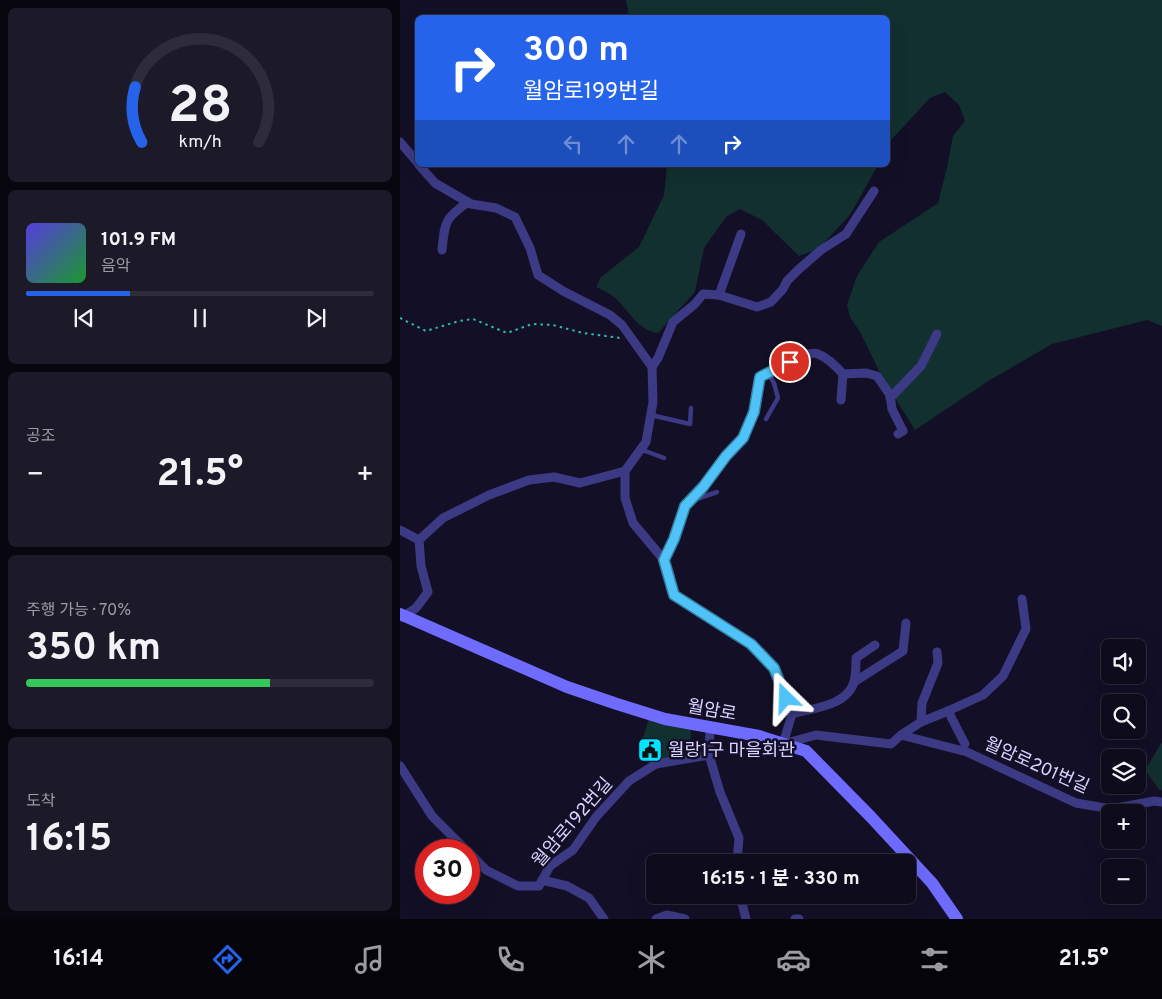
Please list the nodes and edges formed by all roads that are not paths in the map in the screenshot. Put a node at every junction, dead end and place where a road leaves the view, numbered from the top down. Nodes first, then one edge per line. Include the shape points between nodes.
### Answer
1 (400, 142) edge
2 (415, 160) edge
3 (421, 167) edge
4 (874, 191) dead end
5 (468, 202) junction
6 (742, 234) dead end
7 (442, 250) dead end
8 (719, 295) junction
9 (937, 334) dead end
10 (790, 362) junction
11 (652, 367) junction
12 (799, 371) dead end
13 (768, 373) junction
14 (843, 374) junction
15 (890, 398) junction
16 (840, 400) dead end
17 (691, 408) dead end
18 (651, 415) junction
19 (766, 420) dead end
20 (898, 434) dead end
21 (640, 449) junction
22 (664, 458) dead end
23 (625, 472) junction
24 (716, 492) dead end
25 (690, 501) junction
26 (400, 530) edge
27 (419, 540) junction
28 (664, 560) junction
29 (1022, 599) dead end
30 (401, 616) edge
31 (906, 624) dead end
32 (876, 645) dead end
33 (937, 652) dead end
34 (854, 682) junction
35 (948, 711) junction
36 (792, 714) junction
37 (921, 722) junction
38 (710, 727) junction
39 (901, 735) junction
40 (783, 744) junction
41 (965, 744) dead end
42 (709, 755) junction
43 (400, 766) edge
44 (1162, 802) edge
45 (456, 839) edge
46 (737, 854) edge
47 (480, 864) edge
48 (542, 880) junction
49 (742, 904) edge
50 (604, 919) edge
51 (656, 919) edge
52 (685, 919) edge
53 (746, 919) edge
54 (795, 919) edge
55 (799, 919) edge
56 (957, 919) edge

1 - 2 street
3 - 5 street via 435,184
4 - 8 street via 846,234 798,270 771,302 757,307
5 - 7 street via 445,224
5 - 11 street via 496,208 515,217 530,248 538,275 610,315 622,325
6 - 8 street
8 - 11 street via 703,294 673,322
9 - 15 street via 921,366
10 - 12 lane
10 - 13 street
10 - 14 street via 806,354 817,353
11 - 18 street
13 - 19 lane via 778,398
13 - 25 street via 760,377 754,412 743,438
14 - 15 street via 877,376
14 - 16 street
15 - 20 street via 903,431
17 - 18 lane via 690,424
18 - 21 street via 646,442
21 - 22 lane
21 - 23 street
23 - 27 street via 580,483 554,476 529,480 489,495 444,518
23 - 28 street via 625,498 633,523
24 - 25 lane
25 - 28 street via 685,506
26 - 27 street
27 - 30 street, 월암로 via 428,592 416,608
28 - 36 street via 674,595 751,644 774,668
29 - 35 street via 1026,629 1002,676 983,695
30 - 38 street, 월암로 via 567,687 665,719
31 - 34 street via 903,651
32 - 34 street via 856,658
33 - 37 street via 938,663 922,702
34 - 36 street via 847,696 837,702
35 - 37 street
35 - 41 street, 월암로201번길
36 - 40 street
37 - 39 street
38 - 40 street, 월암로
38 - 42 street
39 - 40 street via 891,744 816,735
39 - 44 street, 월암로201번길 via 967,752 1076,803 1111,809
40 - 56 street, 월암로 via 806,751 932,883
42 - 46 street via 738,838
42 - 48 street, 월암로192번길 via 656,764 629,781 596,817 573,850 550,866
43 - 45 street, 월암로192번길 via 432,816
47 - 48 street, 월암로192번길 via 518,886 539,886
48 - 50 street via 567,886 589,898
49 - 53 street
51 - 52 street via 667,915
54 - 55 street

